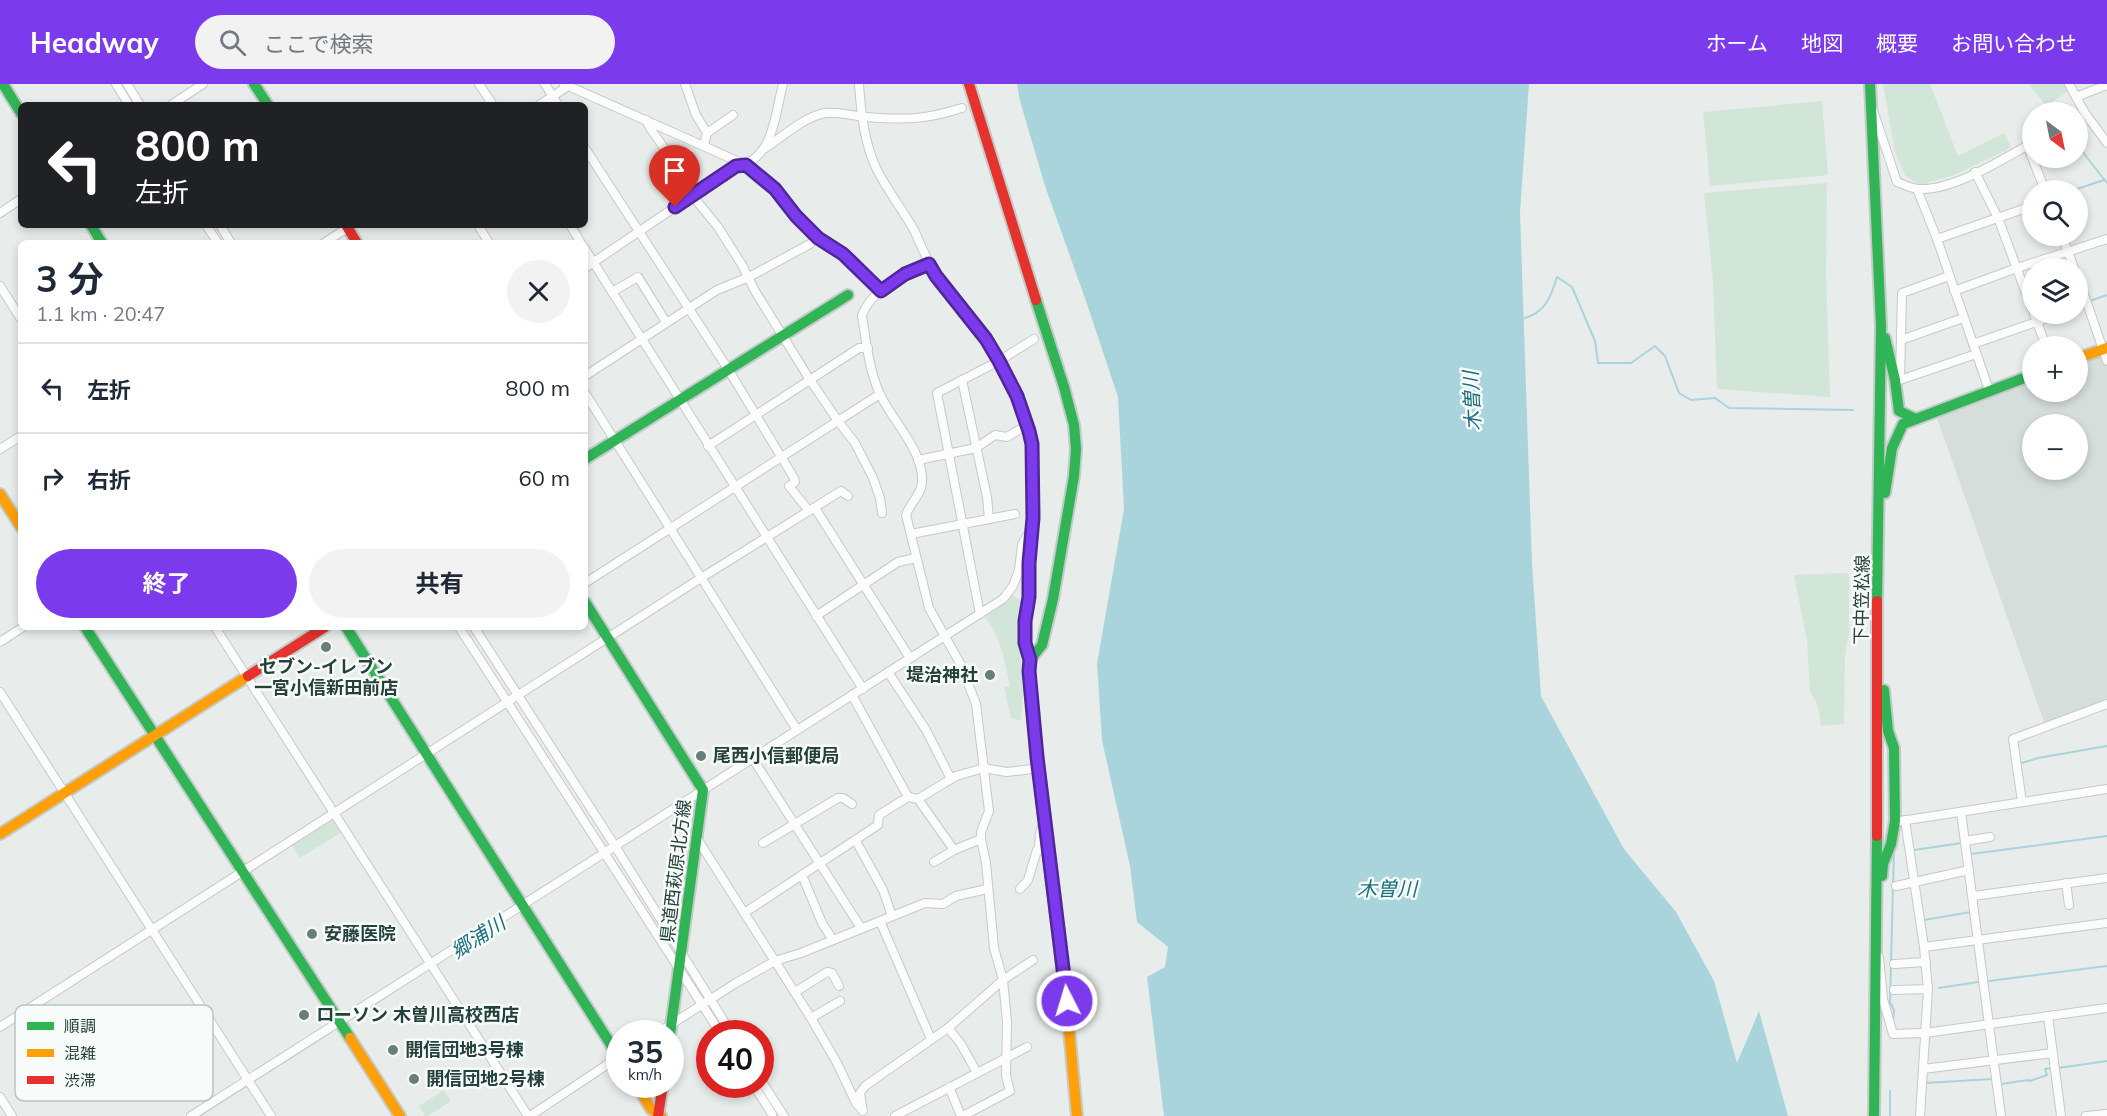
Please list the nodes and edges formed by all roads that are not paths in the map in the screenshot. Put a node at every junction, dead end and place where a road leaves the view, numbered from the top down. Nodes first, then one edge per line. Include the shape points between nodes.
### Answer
1 (3, 84) edge
2 (116, 84) edge
3 (127, 84) edge
4 (204, 84) edge
5 (254, 84) edge
6 (479, 84) edge
7 (545, 84) edge
8 (685, 84) edge
9 (783, 84) edge
10 (859, 84) edge
11 (969, 84) edge
12 (1870, 84) edge
13 (2069, 84) edge
14 (568, 85) edge
15 (2107, 85) edge
16 (552, 96) junction
17 (2076, 97) junction
18 (127, 102) edge
19 (138, 102) edge
20 (176, 102) edge
21 (266, 102) edge
22 (491, 102) edge
23 (543, 102) edge
24 (556, 102) edge
25 (2079, 102) edge
26 (18, 108) edge
27 (962, 108) dead end
28 (1873, 109) junction
29 (733, 115) dead end
30 (861, 116) junction
31 (2088, 117) edge
32 (646, 120) junction
33 (707, 133) junction
34 (2107, 143) edge
35 (704, 146) junction
36 (2022, 148) edge
37 (761, 151) junction
38 (588, 153) edge
39 (746, 165) junction
40 (1976, 172) junction
41 (1917, 189) junction
42 (693, 194) junction
43 (18, 202) edge
44 (2022, 210) edge
45 (0, 213) edge
46 (1998, 218) junction
47 (346, 228) edge
48 (639, 231) junction
49 (1937, 239) junction
50 (2107, 239) edge
51 (328, 240) edge
52 (810, 244) dead end
53 (2066, 246) edge
54 (2068, 252) junction
55 (588, 254) edge
56 (2070, 258) edge
57 (593, 262) junction
58 (929, 264) junction
59 (588, 266) edge
60 (2017, 268) junction
61 (1949, 276) junction
62 (749, 278) junction
63 (2022, 282) edge
64 (0, 286) edge
65 (881, 291) junction
66 (1954, 291) junction
67 (612, 292) junction
68 (848, 295) dead end
69 (2088, 303) edge
70 (688, 310) junction
71 (18, 314) edge
72 (1964, 318) junction
73 (666, 322) junction
74 (2022, 323) edge
75 (1881, 326) junction
76 (783, 335) junction
77 (641, 339) junction
78 (1034, 339) dead end
79 (1901, 340) junction
80 (1973, 344) junction
81 (868, 348) junction
82 (2105, 348) edge
83 (1976, 354) junction
84 (2088, 354) edge
85 (2107, 360) edge
86 (999, 361) junction
87 (728, 369) junction
88 (588, 374) edge
89 (2022, 378) edge
90 (810, 380) junction
91 (962, 380) junction
92 (1989, 390) junction
93 (880, 394) junction
94 (588, 398) edge
95 (680, 400) junction
96 (757, 416) junction
97 (1916, 419) junction
98 (838, 421) junction
99 (1027, 425) junction
100 (18, 438) edge
101 (615, 440) junction
102 (708, 446) junction
103 (976, 448) junction
104 (0, 449) edge
105 (949, 454) junction
106 (588, 457) edge
107 (782, 458) junction
108 (918, 460) junction
109 (734, 487) junction
110 (0, 494) edge
111 (848, 495) dead end
112 (812, 509) junction
113 (882, 513) dead end
114 (1015, 514) dead end
115 (989, 519) junction
116 (18, 522) edge
117 (963, 524) junction
118 (1879, 526) junction
119 (1032, 527) junction
120 (671, 528) junction
121 (911, 534) junction
122 (766, 538) junction
123 (916, 558) junction
124 (701, 578) junction
125 (588, 581) edge
126 (865, 585) junction
127 (588, 607) edge
128 (980, 614) junction
129 (816, 616) junction
130 (18, 630) edge
131 (87, 630) edge
132 (217, 630) edge
133 (320, 630) edge
134 (347, 630) edge
135 (461, 630) edge
136 (476, 630) edge
137 (946, 637) junction
138 (607, 638) junction
139 (0, 642) edge
140 (910, 658) junction
141 (1030, 660) junction
142 (888, 672) junction
143 (1878, 676) junction
144 (247, 677) junction
145 (863, 689) junction
146 (0, 692) edge
147 (518, 695) junction
148 (852, 695) junction
149 (508, 702) junction
150 (2107, 706) edge
151 (797, 730) junction
152 (154, 736) junction
153 (426, 755) junction
154 (753, 759) junction
155 (984, 768) junction
156 (1033, 769) dead end
157 (951, 779) junction
158 (2107, 789) edge
159 (704, 790) junction
160 (64, 793) junction
161 (908, 797) junction
162 (918, 799) junction
163 (2022, 802) junction
164 (852, 804) dead end
165 (1961, 812) junction
166 (334, 813) junction
167 (1045, 821) junction
168 (1900, 821) junction
169 (796, 825) junction
170 (0, 834) edge
171 (1990, 837) dead end
172 (981, 839) junction
173 (698, 840) junction
174 (856, 841) junction
175 (1965, 841) junction
176 (763, 843) dead end
177 (615, 846) junction
178 (954, 850) junction
179 (604, 852) junction
180 (934, 862) dead end
181 (820, 863) junction
182 (1969, 870) junction
183 (243, 872) junction
184 (802, 875) junction
185 (2107, 878) edge
186 (1915, 882) junction
187 (2066, 883) junction
188 (1896, 886) dead end
189 (987, 889) junction
190 (1020, 889) dead end
191 (1973, 896) junction
192 (523, 905) junction
193 (2069, 905) dead end
194 (1875, 906) junction
195 (744, 913) junction
196 (892, 916) junction
197 (880, 921) junction
198 (2107, 923) edge
199 (861, 928) junction
200 (152, 930) junction
201 (833, 940) junction
202 (1978, 941) junction
203 (1924, 947) junction
204 (1876, 950) junction
205 (682, 955) junction
206 (1033, 960) dead end
207 (775, 961) junction
208 (1926, 962) junction
209 (430, 963) junction
210 (1894, 964) dead end
211 (680, 970) junction
212 (1003, 980) junction
213 (839, 986) dead end
214 (1928, 989) junction
215 (1894, 990) dead end
216 (795, 992) junction
217 (710, 999) junction
218 (840, 1001) dead end
219 (702, 1004) junction
220 (34, 1005) edge
221 (200, 1005) edge
222 (2107, 1008) edge
223 (2048, 1016) junction
224 (15, 1017) edge
225 (811, 1018) junction
226 (672, 1020) edge
227 (682, 1020) edge
228 (712, 1020) edge
229 (723, 1020) edge
230 (339, 1021) junction
231 (1989, 1024) junction
232 (213, 1026) edge
233 (0, 1027) edge
234 (948, 1028) junction
235 (1925, 1034) junction
236 (606, 1037) edge
237 (931, 1039) junction
238 (1027, 1047) dead end
239 (2053, 1053) junction
240 (1006, 1057) junction
241 (1994, 1060) junction
242 (606, 1066) edge
243 (1923, 1069) junction
244 (977, 1073) junction
245 (247, 1080) junction
246 (949, 1087) junction
247 (0, 1097) edge
248 (645, 1098) edge
249 (661, 1098) edge
250 (762, 1098) edge
251 (772, 1098) edge
252 (2107, 1113) edge
253 (772, 1114) dead end
254 (864, 1114) edge
255 (659, 1115) edge
256 (12, 1116) edge
257 (191, 1116) edge
258 (271, 1116) edge
259 (400, 1116) edge
260 (529, 1116) edge
261 (784, 1116) edge
262 (895, 1116) edge
263 (962, 1116) edge
264 (1077, 1116) edge
265 (1874, 1116) edge
266 (1920, 1116) edge
267 (2001, 1116) edge
268 (2061, 1116) edge
269 (2086, 1116) edge

1 - 26 street
2 - 18 street
3 - 19 street
4 - 20 street
5 - 21 street
6 - 22 street
7 - 16 street
8 - 33 street
9 - 37 street via 774,126
10 - 30 street
11 - 141 street via 1074,425 1074,476 1053,599 1042,645
12 - 28 street, 下中笠松線
13 - 17 street
14 - 16 street
14 - 32 street
15 - 17 street
16 - 23 street
16 - 24 street
17 - 25 street
27 - 30 street via 927,118
28 - 41 street via 1897,182
28 - 75 street, 下中笠松線
29 - 33 street
30 - 37 street via 823,113
30 - 58 street via 877,169
31 - 34 street
32 - 35 street
32 - 42 street
33 - 35 street
35 - 39 street
36 - 40 street
37 - 39 street
38 - 48 street
39 - 42 street via 736,166
39 - 65 street via 775,189 818,238 843,254
40 - 41 street via 1938,188
40 - 46 street
41 - 49 street
42 - 48 street
42 - 62 street
43 - 45 street
44 - 46 street
46 - 49 street
46 - 60 street
47 - 51 street
48 - 57 street
48 - 70 street
49 - 61 street
50 - 54 street
52 - 62 street
53 - 54 street
54 - 56 street
54 - 60 street
55 - 57 street
57 - 59 street
57 - 67 street
58 - 65 street via 905,274
58 - 86 street
60 - 63 street
60 - 66 street
61 - 66 street
61 - 79 street via 1902,293
62 - 70 street via 728,285
62 - 76 street
64 - 71 street
65 - 81 street via 864,307
66 - 72 street
67 - 73 street via 638,277
67 - 77 street
68 - 76 street
69 - 82 street
70 - 73 street
70 - 87 street
72 - 79 street
72 - 80 street
73 - 77 street
74 - 80 street
75 - 97 street via 1899,411
75 - 118 street, 下中笠松線
76 - 87 street
76 - 90 street
77 - 88 street
77 - 95 street
78 - 86 street
79 - 83 street via 1900,380
80 - 83 street
81 - 90 street via 858,348
81 - 93 street
82 - 84 street
82 - 85 street
83 - 92 street
86 - 91 street
86 - 99 street
87 - 95 street
87 - 96 street
89 - 92 street
90 - 96 street
90 - 98 street
91 - 103 street
91 - 105 street via 937,393
92 - 97 street
93 - 98 street
93 - 108 street
94 - 101 street
95 - 101 street
95 - 102 street
96 - 102 street
96 - 107 street
97 - 118 street via 1898,430
98 - 107 street
98 - 113 street via 863,456
99 - 103 street via 1007,437 994,435
99 - 119 street via 1032,444
100 - 104 street
101 - 106 street
101 - 120 street
102 - 109 street
103 - 105 street
103 - 115 street
105 - 108 street
105 - 117 street
107 - 109 street
107 - 112 street via 794,478 795,483 789,486
108 - 121 street via 922,485 906,514
109 - 120 street
109 - 122 street
110 - 116 street
111 - 112 street via 841,491
112 - 122 street
112 - 126 street
114 - 115 street
115 - 117 street
117 - 121 street
117 - 128 street
118 - 143 street, 下中笠松線
119 - 128 street via 1022,546 1013,586 1003,599
119 - 141 street via 1025,621
120 - 124 street
120 - 125 street
121 - 123 street
122 - 124 street
122 - 129 street
123 - 126 street via 898,562
123 - 137 street via 928,608
124 - 138 street
124 - 151 street
126 - 129 street
126 - 140 street
127 - 138 street, 県道西萩原北方線
128 - 137 street
129 - 145 street
130 - 139 street
131 - 152 street
132 - 144 street
133 - 144 street
134 - 153 street
135 - 149 street
136 - 147 street
137 - 140 street
137 - 155 street via 976,704
138 - 147 street
138 - 159 street, 県道西萩原北方線
140 - 142 street
141 - 167 street
142 - 145 street
142 - 157 street via 926,730
143 - 168 street via 1883,684 1888,731 1894,748
143 - 194 street, 下中笠松線
144 - 152 street
144 - 166 street
145 - 148 street
146 - 160 street
147 - 149 street
147 - 177 street
148 - 151 street
148 - 161 street
149 - 153 street
149 - 179 street
150 - 163 street via 2013,739
151 - 154 street
152 - 160 street
152 - 183 street
153 - 166 street
153 - 192 street
154 - 159 street
154 - 169 street
155 - 156 street via 1006,772
155 - 157 street
155 - 172 street via 989,811
157 - 162 street
158 - 163 street
159 - 173 street, 県道西萩原北方線
159 - 177 street
160 - 170 street
160 - 200 street
161 - 162 street
161 - 174 street via 879,815 878,825
162 - 178 street
163 - 165 street
164 - 169 street via 837,798
165 - 168 street
165 - 175 street
166 - 183 street
166 - 209 street
167 - 190 street via 1028,880
167 - 264 street
168 - 186 street
168 - 194 street via 1883,864 1880,898
169 - 176 street
169 - 181 street
171 - 175 street
172 - 178 street
172 - 189 street
173 - 195 street
173 - 205 street, 県道西萩原北方線
174 - 181 street
174 - 196 street via 883,890
175 - 182 street
177 - 179 street
177 - 205 street
178 - 180 street
179 - 192 street
179 - 211 street
181 - 184 street
181 - 199 street
182 - 186 street
182 - 191 street
183 - 200 street
183 - 230 street
184 - 195 street
184 - 201 street
185 - 187 street
186 - 188 street
186 - 203 street
187 - 191 street
187 - 193 street
189 - 196 street via 943,904 926,903
189 - 212 street via 994,948
191 - 202 street
192 - 209 street
192 - 236 street
194 - 204 street, 下中笠松線
195 - 207 street
196 - 197 street
197 - 199 street
197 - 237 street
198 - 202 street
199 - 201 street
200 - 220 street
200 - 221 street
201 - 207 street
202 - 203 street
202 - 231 street
203 - 208 street
204 - 235 street via 1891,1031
204 - 265 street, 下中笠松線
205 - 211 street, 県道西萩原北方線
205 - 217 street
206 - 212 street
207 - 216 street
207 - 217 street
208 - 210 street
208 - 214 street
209 - 230 street
209 - 260 street
211 - 219 street
211 - 226 street, 県道西萩原北方線
212 - 234 street
212 - 240 street
213 - 216 street via 827,972
214 - 215 street
214 - 235 street
216 - 225 street
217 - 219 street
217 - 229 street
218 - 225 street
219 - 227 street
219 - 228 street
222 - 223 street
223 - 231 street
223 - 239 street
224 - 233 street
225 - 254 street
230 - 245 street
230 - 259 street
231 - 235 street
231 - 241 street
232 - 245 street
234 - 237 street
234 - 244 street
235 - 243 street
237 - 254 street via 865,1086 860,1093
238 - 240 street
239 - 241 street
239 - 268 street
240 - 244 street
240 - 263 street via 1010,1091
241 - 243 street
241 - 267 street
242 - 260 street
243 - 266 street
244 - 246 street
245 - 257 street
245 - 258 street
246 - 262 street
246 - 263 street
247 - 256 street
248 - 255 street
249 - 255 street
250 - 253 street
251 - 261 street
252 - 269 street

